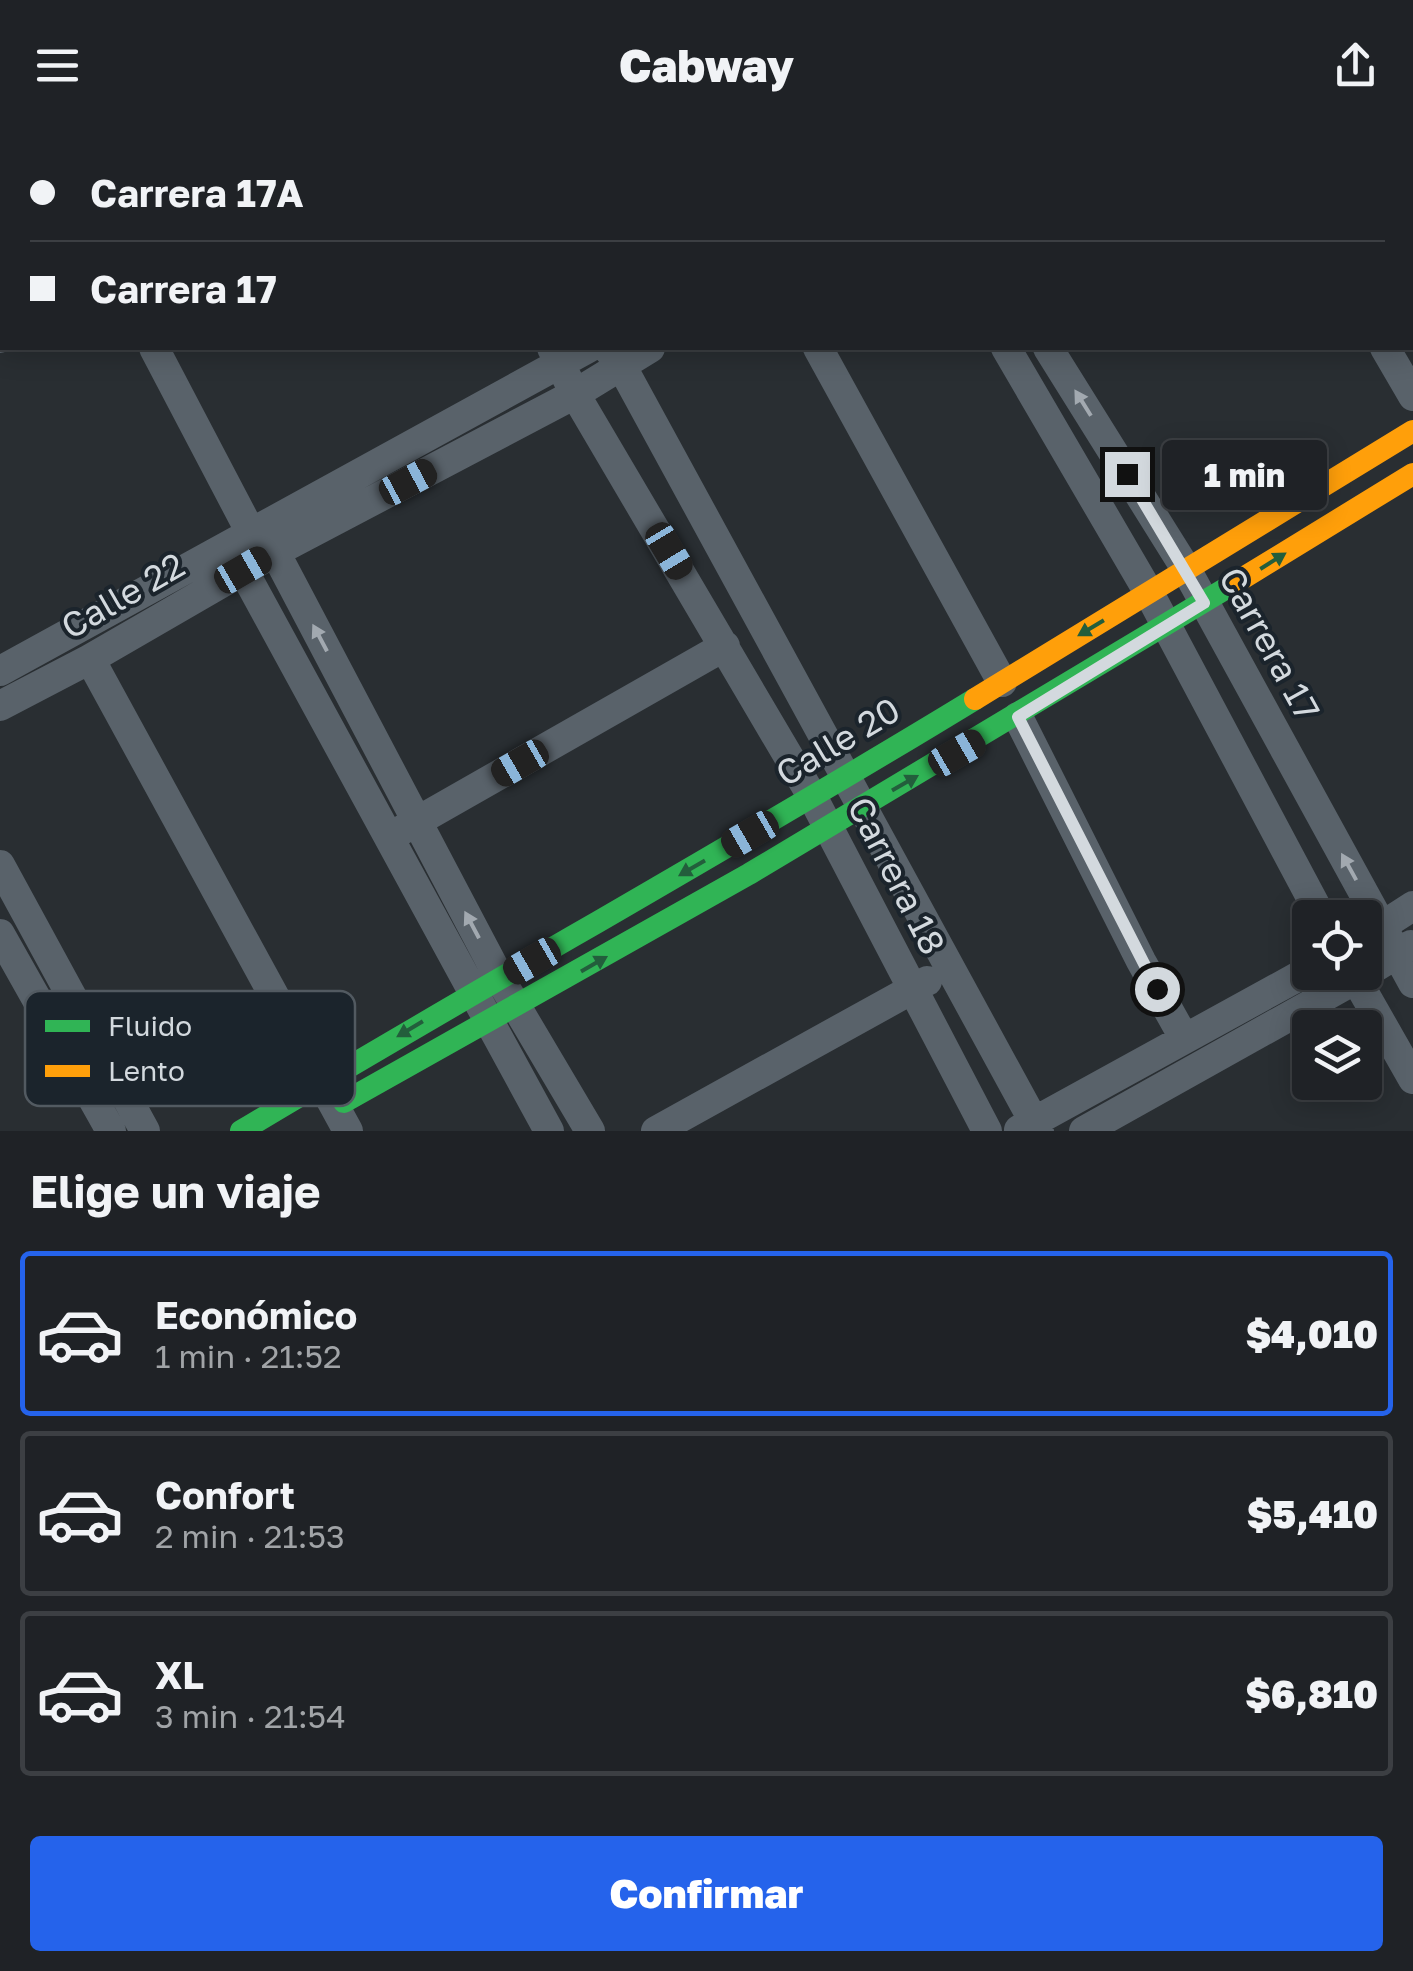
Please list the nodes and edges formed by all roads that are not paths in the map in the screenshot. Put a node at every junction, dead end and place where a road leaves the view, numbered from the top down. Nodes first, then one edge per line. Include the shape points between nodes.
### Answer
1 (155, 350) edge
2 (641, 350) edge
3 (819, 350) edge
4 (1007, 350) edge
5 (1049, 350) edge
6 (1385, 350) edge
7 (557, 355) edge
8 (614, 356) edge
9 (576, 394) junction
10 (1413, 396) edge
11 (1413, 432) edge
12 (1413, 474) edge
13 (250, 531) junction
14 (275, 552) junction
15 (1186, 569) junction
16 (243, 570) junction
17 (1149, 592) junction
18 (1204, 603) junction
19 (1166, 625) junction
20 (725, 646) junction
21 (90, 659) junction
22 (0, 671) edge
23 (1002, 682) junction
24 (0, 706) edge
25 (1018, 717) junction
26 (848, 777) junction
27 (813, 798) junction
28 (865, 806) junction
29 (418, 821) junction
30 (829, 828) junction
31 (388, 838) junction
32 (0, 865) edge
33 (1312, 900) edge
34 (1357, 900) edge
35 (1413, 906) edge
36 (1382, 926) edge
37 (0, 934) edge
38 (1382, 937) edge
39 (1405, 949) edge
40 (1382, 961) edge
41 (950, 966) junction
42 (500, 979) junction
43 (1292, 980) edge
44 (1413, 983) edge
45 (912, 990) junction
46 (1330, 990) edge
47 (1362, 990) edge
48 (32, 991) edge
49 (68, 991) edge
50 (269, 991) edge
51 (472, 992) junction
52 (519, 1008) junction
53 (490, 1023) junction
54 (1184, 1038) junction
55 (1413, 1078) edge
56 (355, 1090) edge
57 (355, 1096) edge
58 (97, 1106) edge
59 (130, 1106) edge
60 (332, 1109) edge
61 (1030, 1127) edge
62 (111, 1131) edge
63 (144, 1131) edge
64 (241, 1131) edge
65 (549, 1131) edge
66 (590, 1131) edge
67 (656, 1131) edge
68 (987, 1131) edge
69 (1084, 1131) edge

1 - 13 street
2 - 8 street, Calle 22
3 - 23 street
4 - 17 street
15 -> 5 street, Carrera 17
6 - 10 street
7 - 9 street, Carrera 18
7 - 13 street, Calle 22
8 - 9 street, Calle 22
8 - 26 street, Carrera 18
9 - 14 street, Calle 22
9 - 20 street, Carrera 18
11 - 15 street, Calle 20
18 -> 12 street, Calle 20
13 - 14 street
13 - 16 street
13 - 22 street, Calle 22
14 - 16 street, Calle 22
29 -> 14 street
15 - 17 street, Calle 20
15 - 18 street, Carrera 17
16 - 21 street, Calle 22
16 - 31 street
17 - 19 street
17 -> 23 street, Calle 20
18 - 19 street, Calle 20
34 -> 18 street, Carrera 17
19 - 25 street, Calle 20
19 - 33 street
20 - 27 street, Carrera 18
20 - 29 street
21 - 24 street, Calle 22
21 - 50 street
23 - 26 street, Calle 20
28 -> 25 street, Calle 20
25 - 54 street
26 - 27 street, Calle 20
26 - 28 street, Carrera 18
27 - 30 street, Carrera 18
27 -> 42 street, Calle 20
28 - 30 street, Calle 20
28 - 41 street, Carrera 18
29 - 31 street
42 -> 29 street
30 - 45 street, Carrera 18
52 -> 30 street, Calle 20
31 - 51 street
32 - 49 street
35 - 36 street
37 - 48 street
38 - 39 street, Carrera 17
39 - 40 street
39 - 44 street, Carrera 17
41 - 45 street
41 - 61 street, Carrera 18
42 - 51 street, Calle 20
42 - 52 street
43 - 54 street
45 - 67 street
45 - 68 street, Carrera 18
46 - 69 street
47 - 55 street
51 - 53 street
51 -> 56 street, Calle 20
52 - 53 street, Calle 20
52 - 66 street
53 - 57 street, Calle 20
53 - 65 street
54 - 61 street
58 - 62 street
59 - 63 street
60 - 64 street, Calle 20

